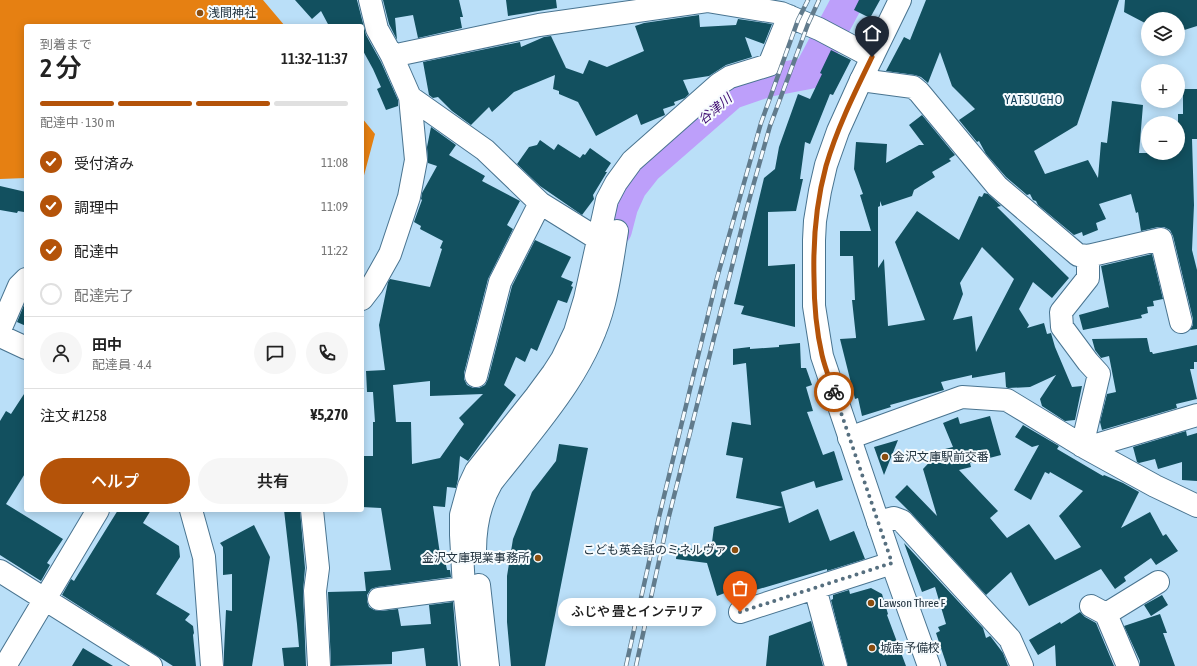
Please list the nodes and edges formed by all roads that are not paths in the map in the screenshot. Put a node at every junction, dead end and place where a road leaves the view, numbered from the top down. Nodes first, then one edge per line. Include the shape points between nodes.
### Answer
1 (370, 0) edge
2 (900, 0) edge
3 (707, 1) edge
4 (786, 10) edge
5 (392, 56) junction
6 (872, 57) junction
7 (861, 80) junction
8 (410, 97) junction
9 (540, 203) junction
10 (608, 235) junction
11 (1088, 256) junction
12 (24, 281) edge
13 (364, 296) edge
14 (1181, 322) dead end
15 (0, 330) edge
16 (0, 336) edge
17 (24, 347) edge
18 (476, 376) dead end
19 (1197, 415) edge
20 (849, 438) junction
21 (1084, 447) junction
22 (1197, 506) edge
23 (97, 512) edge
24 (192, 512) edge
25 (312, 512) edge
26 (878, 522) junction
27 (892, 563) junction
28 (0, 571) edge
29 (1158, 582) dead end
30 (464, 588) junction
31 (815, 588) junction
32 (379, 599) dead end
33 (45, 600) junction
34 (740, 612) dead end
35 (5, 666) edge
36 (151, 666) edge
37 (212, 666) edge
38 (320, 666) edge
39 (472, 666) edge
40 (488, 666) edge
41 (836, 666) edge
42 (929, 666) edge
43 (1022, 666) edge
44 (1128, 666) edge

1 - 5 main road via 377,29
2 - 6 main road
3 - 4 main road
3 - 5 main road via 539,25
4 - 6 main road
4 - 10 main road via 769,65 730,77 719,84 632,162 607,200
5 - 8 main road
6 - 7 main road
7 - 11 main road via 913,87 997,186 1078,255
7 - 20 main road via 826,165 814,240 814,306 822,356
8 - 9 main road via 485,150
8 - 13 main road via 416,160 409,197 390,254
9 - 10 main road
9 - 18 main road via 500,282
10 - 30 main road via 575,332 562,359 476,471 469,486 464,499 461,522
10 - 40 main road via 604,303 577,368 551,407 492,482 480,506 475,550
11 - 14 main road via 1162,239
11 - 21 main road via 1088,278 1062,312 1062,327 1099,374
12 - 15 main road via 19,286
16 - 17 main road
19 - 21 main road
20 - 21 main road via 962,398 1007,400
20 - 26 main road
21 - 22 main road
23 - 33 main road
24 - 37 main road via 204,558
25 - 38 main road via 318,568 315,591
26 - 27 main road
26 - 43 main road via 894,518 902,521 1010,638
27 - 31 main road
27 - 42 main road
28 - 33 main road
29 - 44 main road via 1099,610
30 - 32 main road
30 - 39 main road
31 - 34 main road
31 - 41 main road
33 - 35 main road
33 - 36 main road

